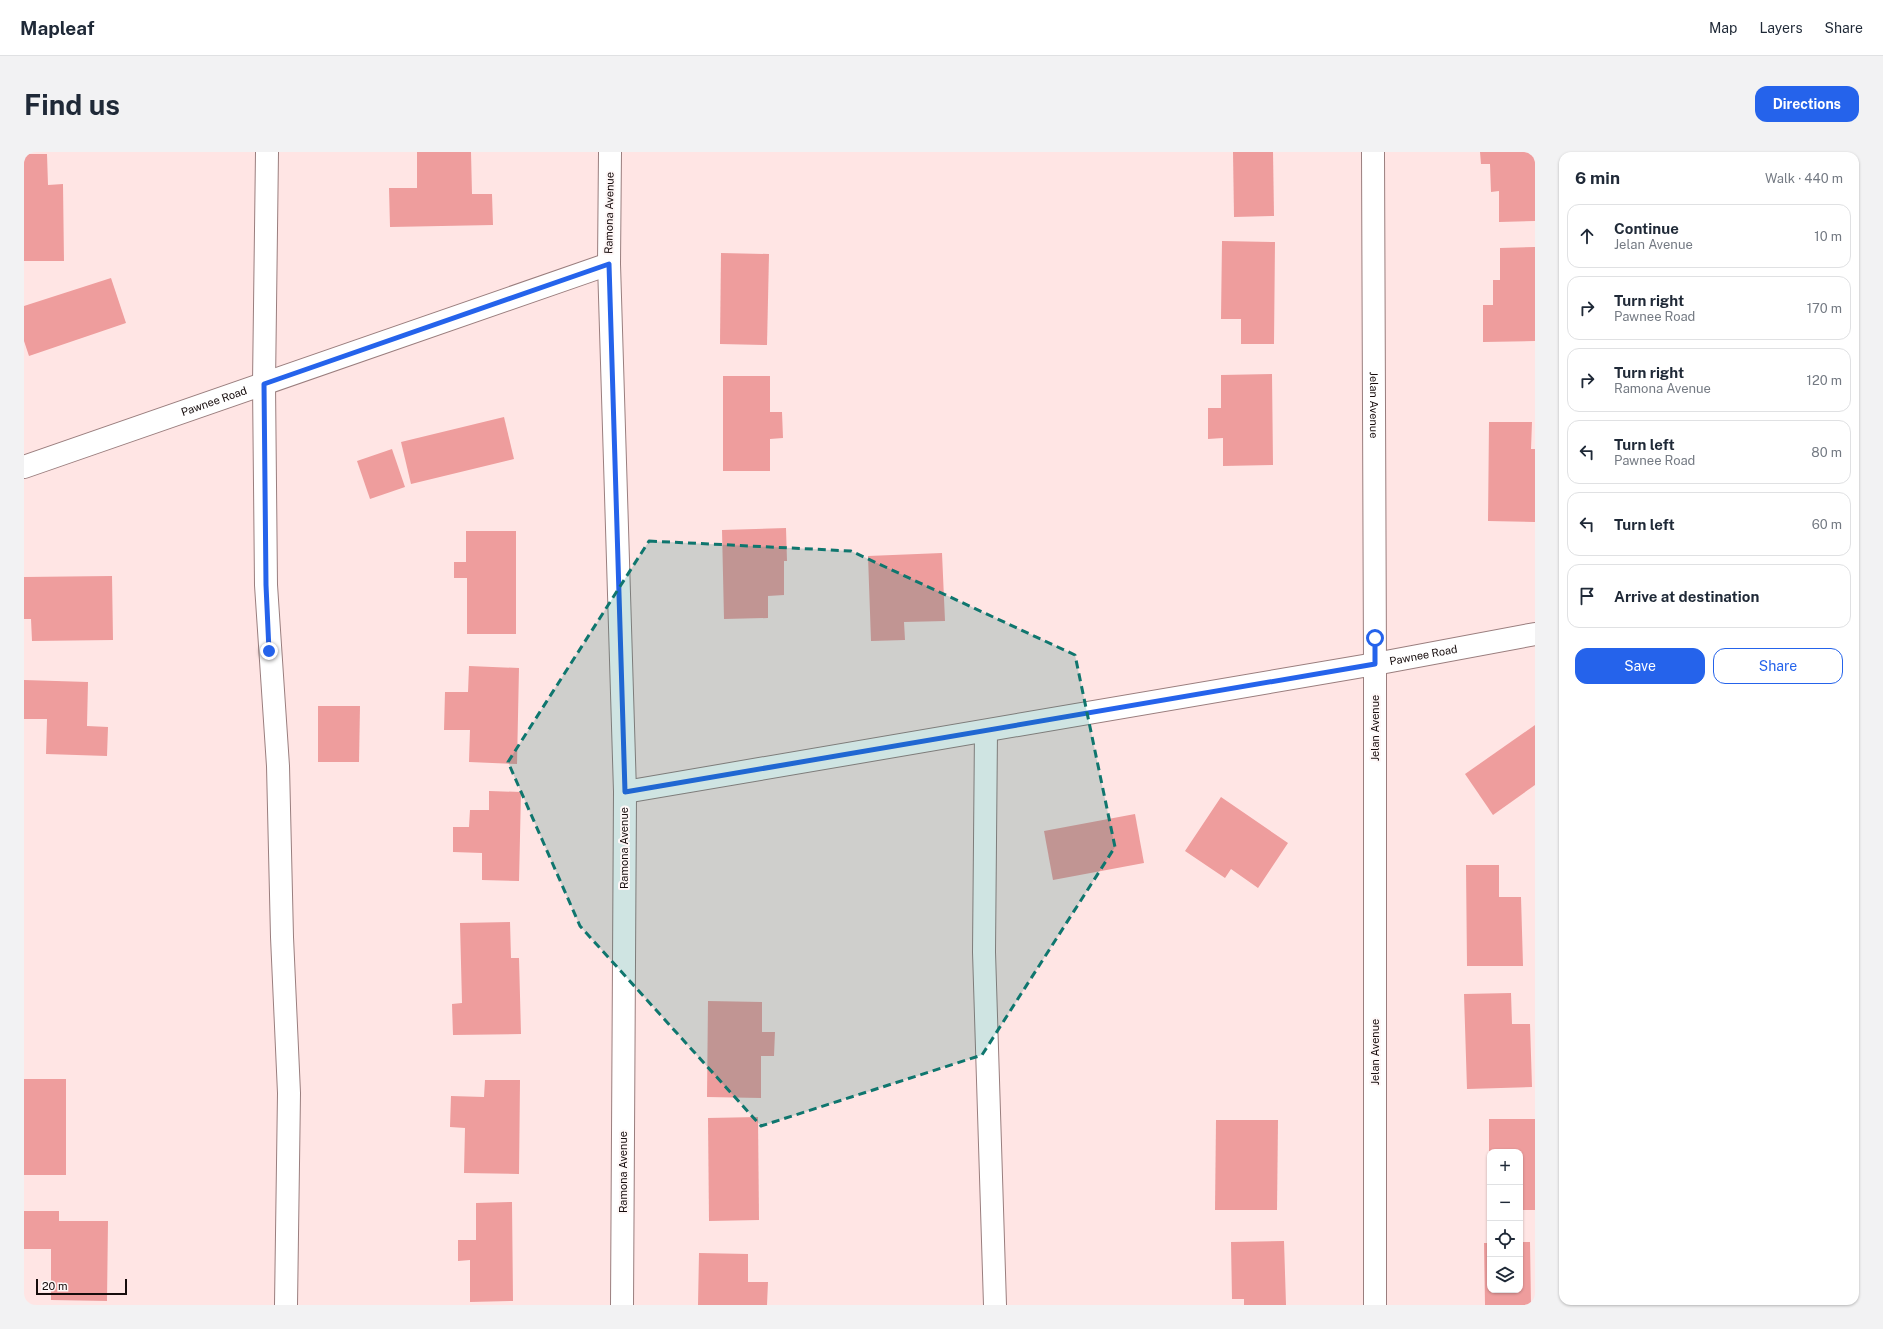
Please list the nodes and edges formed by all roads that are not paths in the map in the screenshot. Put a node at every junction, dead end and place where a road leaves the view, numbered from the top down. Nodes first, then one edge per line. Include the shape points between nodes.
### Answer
1 (267, 152) edge
2 (610, 152) edge
3 (1373, 152) edge
4 (609, 264) junction
5 (264, 384) junction
6 (24, 467) edge
7 (1535, 634) edge
8 (1375, 664) junction
9 (986, 731) junction
10 (625, 792) junction
11 (286, 1305) edge
12 (622, 1305) edge
13 (995, 1305) edge
14 (1375, 1305) edge

1 - 5 street
2 - 4 street, Ramona Avenue
3 - 8 street, Jelan Avenue
4 - 5 street, Pawnee Road
4 - 10 street, Ramona Avenue
5 - 6 street, Pawnee Road
5 - 11 street via 266,585 278,766 289,1093
7 - 8 street, Pawnee Road
8 - 9 street, Pawnee Road
8 - 14 street, Jelan Avenue
9 - 10 street, Pawnee Road
9 - 13 street via 984,952
10 - 12 street, Ramona Avenue

